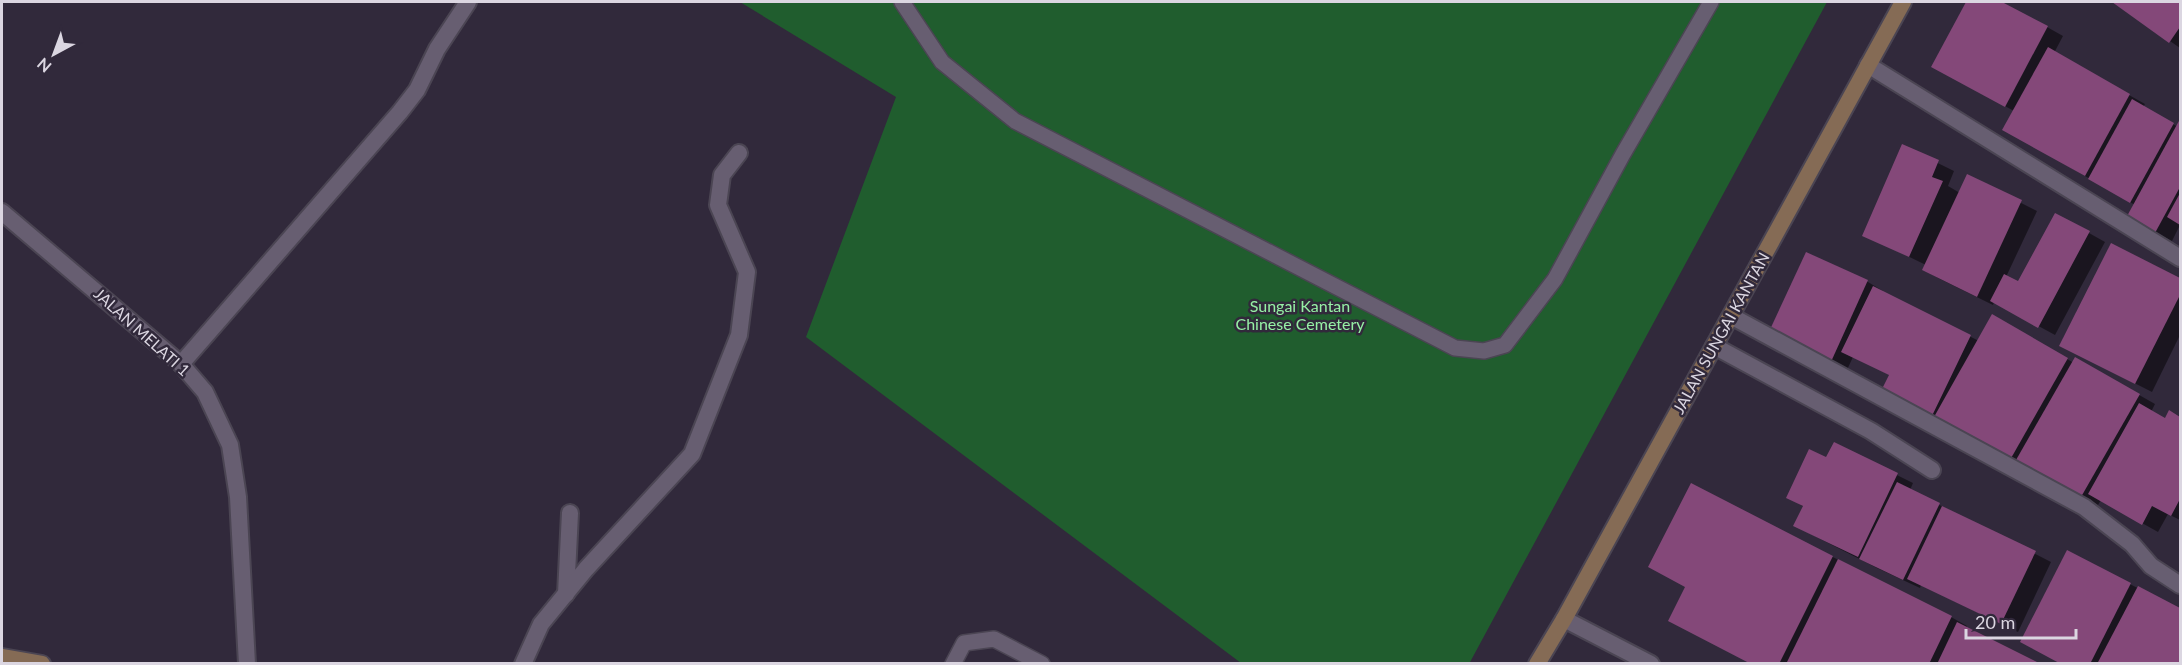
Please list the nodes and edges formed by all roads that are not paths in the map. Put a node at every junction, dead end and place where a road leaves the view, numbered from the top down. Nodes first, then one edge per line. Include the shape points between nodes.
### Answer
1 (468, 2) edge
2 (902, 2) edge
3 (1711, 2) edge
4 (1903, 2) edge
5 (1868, 65) junction
6 (739, 153) dead end
7 (2, 212) edge
8 (2181, 258) edge
9 (1731, 316) junction
10 (1714, 346) junction
11 (181, 364) junction
12 (1932, 470) dead end
13 (570, 513) dead end
14 (2181, 585) edge
15 (566, 594) junction
16 (1564, 619) junction
17 (2, 657) edge
18 (42, 663) edge
19 (247, 663) edge
20 (523, 663) edge
21 (953, 663) edge
22 (1042, 663) edge
23 (1537, 663) edge
24 (1651, 663) edge

1 - 11 street via 400,112
2 - 3 lane via 942,62 1015,121 1455,348 1484,351 1505,345 1556,279
4 - 5 main road, JALAN SUNGAI KANTAN
5 - 8 street
5 - 9 main road, JALAN SUNGAI KANTAN
6 - 15 street via 722,175 718,205 747,273 735,346 692,454
7 - 11 street, JALAN MELATI 1
9 - 10 main road, JALAN SUNGAI KANTAN
9 - 14 street via 2084,507 2132,544 2151,566
10 - 12 street via 1872,431
10 - 16 main road, JALAN SUNGAI KANTAN
11 - 19 street, JALAN MELATI 1 via 205,392 230,445 238,497
13 - 15 street
15 - 20 street via 541,624
16 - 23 main road, JALAN SUNGAI KANTAN
16 - 24 street
17 - 18 main road
21 - 22 lane via 964,643 994,639

